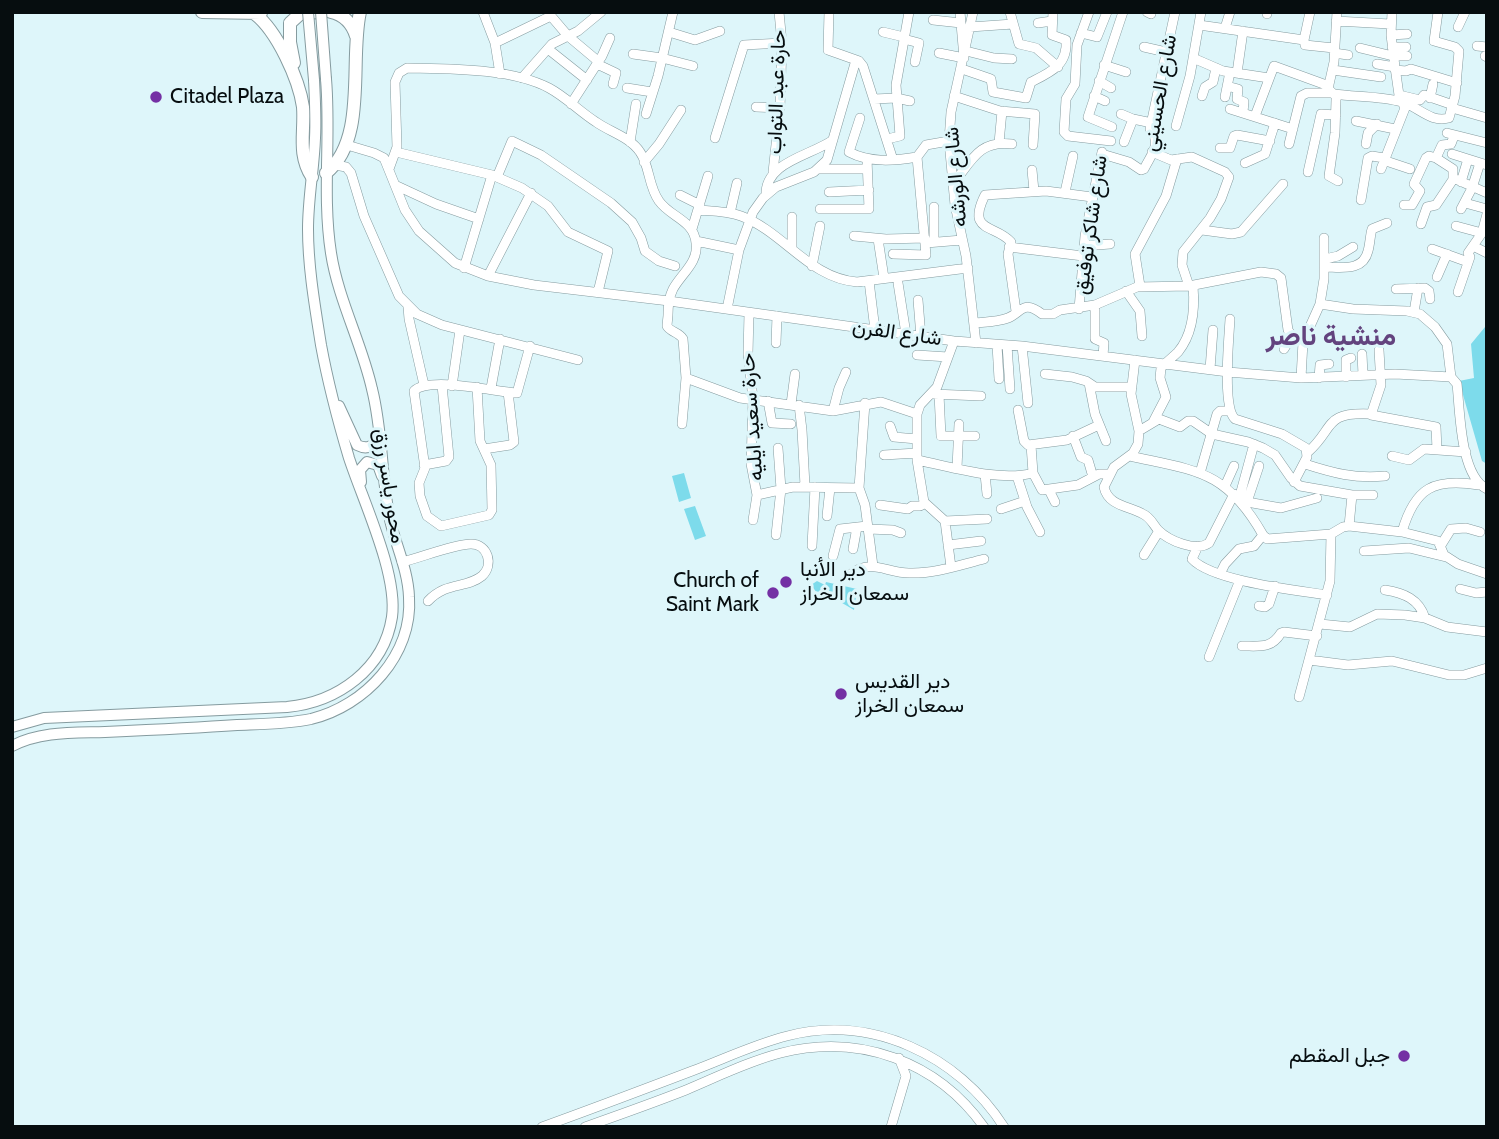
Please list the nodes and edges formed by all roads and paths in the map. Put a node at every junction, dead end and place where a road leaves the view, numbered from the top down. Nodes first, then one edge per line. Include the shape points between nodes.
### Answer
1 (202, 12) edge
2 (308, 12) edge
3 (322, 12) edge
4 (331, 12) edge
5 (360, 12) edge
6 (484, 12) edge
7 (673, 12) edge
8 (779, 12) edge
9 (829, 12) edge
10 (909, 12) edge
11 (960, 12) edge
12 (973, 12) edge
13 (1010, 12) edge
14 (1089, 12) edge
15 (1107, 12) edge
16 (1123, 12) edge
17 (1175, 12) edge
18 (1201, 12) edge
19 (1230, 12) edge
20 (1310, 12) edge
21 (1392, 12) edge
22 (1438, 12) edge
23 (1465, 12) edge
24 (259, 13) edge
25 (600, 13) edge
26 (1053, 17) edge
27 (1336, 17) edge
28 (1363, 17) edge
29 (933, 20) dead end
30 (1038, 23) dead end
31 (1013, 24) junction
32 (1390, 24) junction
33 (966, 25) junction
34 (1199, 25) junction
35 (1458, 27) dead end
36 (1225, 28) junction
37 (720, 31) dead end
38 (1244, 31) junction
39 (669, 32) junction
40 (883, 32) dead end
41 (1081, 33) junction
42 (1407, 34) dead end
43 (1391, 35) junction
44 (356, 36) junction
45 (568, 36) junction
46 (610, 38) dead end
47 (904, 38) junction
48 (495, 43) junction
49 (782, 43) junction
50 (1304, 46) junction
51 (1144, 47) dead end
52 (1360, 48) dead end
53 (548, 49) junction
54 (1334, 50) junction
55 (1407, 51) dead end
56 (1166, 52) junction
57 (1393, 52) junction
58 (939, 53) dead end
59 (633, 54) dead end
60 (965, 55) junction
61 (1348, 55) dead end
62 (662, 58) junction
63 (1193, 58) junction
64 (1012, 59) dead end
65 (856, 60) junction
66 (915, 62) dead end
67 (598, 63) junction
68 (1377, 64) dead end
69 (1104, 65) junction
70 (693, 66) dead end
71 (1058, 67) junction
72 (1216, 68) junction
73 (1395, 68) junction
74 (962, 69) junction
75 (1332, 70) junction
76 (1126, 72) dead end
77 (1234, 73) junction
78 (500, 74) junction
79 (1381, 77) dead end
80 (522, 78) junction
81 (1269, 78) junction
82 (587, 80) junction
83 (1099, 80) junction
84 (297, 82) junction
85 (1457, 83) junction
86 (613, 84) dead end
87 (1433, 84) dead end
88 (1227, 86) junction
89 (627, 88) dead end
90 (1111, 88) dead end
91 (1331, 91) junction
92 (652, 92) junction
93 (1006, 94) junction
94 (954, 96) junction
95 (1094, 96) junction
96 (1202, 96) dead end
97 (1224, 97) dead end
98 (896, 98) junction
99 (1430, 98) junction
100 (874, 99) junction
101 (1401, 99) junction
102 (910, 101) dead end
103 (1105, 101) dead end
104 (571, 104) junction
105 (636, 104) dead end
106 (1452, 106) junction
107 (756, 107) dead end
108 (780, 108) junction
109 (1230, 109) dead end
110 (681, 110) dead end
111 (1001, 111) junction
112 (1242, 112) junction
113 (646, 114) dead end
114 (1121, 114) dead end
115 (1336, 115) junction
116 (1255, 116) junction
117 (860, 118) dead end
118 (1487, 118) edge
119 (1133, 120) junction
120 (1356, 121) dead end
121 (1152, 123) junction
122 (1275, 123) junction
123 (1377, 124) junction
124 (1176, 126) dead end
125 (1112, 127) dead end
126 (1293, 129) junction
127 (1395, 129) junction
128 (715, 138) dead end
129 (887, 139) junction
130 (833, 140) junction
131 (949, 141) junction
132 (1270, 141) junction
133 (630, 142) junction
134 (1124, 142) dead end
135 (999, 143) junction
136 (1487, 143) edge
137 (1013, 144) dead end
138 (1289, 144) dead end
139 (1366, 144) dead end
140 (1033, 145) dead end
141 (1220, 148) dead end
142 (345, 149) junction
143 (396, 152) junction
144 (1152, 152) junction
145 (1102, 154) junction
146 (1452, 154) dead end
147 (1073, 156) dead end
148 (917, 157) junction
149 (1436, 158) junction
150 (1177, 159) junction
151 (1468, 159) junction
152 (893, 160) junction
153 (645, 162) junction
154 (1245, 163) dead end
155 (1383, 163) junction
156 (867, 164) junction
157 (1484, 164) edge
158 (330, 169) junction
159 (389, 169) junction
160 (818, 169) junction
161 (1410, 169) dead end
162 (1032, 170) dead end
163 (773, 172) junction
164 (1308, 172) dead end
165 (495, 176) junction
166 (708, 176) dead end
167 (312, 177) junction
168 (1457, 180) junction
169 (1338, 181) dead end
170 (737, 183) dead end
171 (953, 184) junction
172 (1283, 184) dead end
173 (395, 185) junction
174 (1472, 188) junction
175 (869, 190) junction
176 (1034, 191) junction
177 (828, 192) dead end
178 (1065, 192) junction
179 (531, 193) junction
180 (1487, 193) edge
181 (680, 195) dead end
182 (766, 195) junction
183 (1093, 197) junction
184 (1361, 200) dead end
185 (955, 205) junction
186 (1428, 206) junction
187 (699, 207) junction
188 (934, 207) junction
189 (922, 208) junction
190 (820, 209) dead end
191 (730, 213) junction
192 (1487, 215) edge
193 (792, 217) dead end
194 (479, 219) junction
195 (750, 220) junction
196 (1387, 223) dead end
197 (1421, 224) dead end
198 (820, 226) dead end
199 (1456, 226) dead end
200 (692, 229) junction
201 (1202, 230) junction
202 (1482, 233) junction
203 (854, 236) dead end
204 (1324, 238) dead end
205 (878, 239) junction
206 (962, 240) junction
207 (696, 241) junction
208 (928, 241) junction
209 (1110, 244) dead end
210 (1472, 246) junction
211 (1009, 247) junction
212 (1353, 247) dead end
213 (792, 249) junction
214 (1432, 249) dead end
215 (739, 250) junction
216 (1084, 251) junction
217 (1487, 253) edge
218 (893, 254) dead end
219 (1447, 254) junction
220 (1468, 262) junction
221 (1324, 263) junction
222 (675, 266) dead end
223 (812, 266) junction
224 (464, 268) junction
225 (968, 268) junction
226 (488, 276) junction
227 (1437, 277) dead end
228 (884, 278) junction
229 (869, 281) junction
230 (898, 284) dead end
231 (1140, 286) junction
232 (1191, 286) junction
233 (1418, 288) junction
234 (1396, 289) dead end
235 (1126, 291) junction
236 (598, 292) junction
237 (1458, 292) dead end
238 (1430, 299) dead end
239 (918, 300) dead end
240 (669, 301) junction
241 (1095, 304) junction
242 (1320, 304) junction
243 (408, 307) junction
244 (727, 309) junction
245 (1079, 309) junction
246 (1016, 312) junction
247 (1415, 312) junction
248 (748, 313) junction
249 (777, 317) junction
250 (1230, 319) dead end
251 (974, 323) junction
252 (460, 330) junction
253 (875, 330) junction
254 (1213, 330) dead end
255 (905, 334) junction
256 (1142, 336) dead end
257 (1292, 336) junction
258 (921, 337) junction
259 (500, 339) junction
260 (954, 341) junction
261 (1303, 342) junction
262 (776, 343) dead end
263 (976, 343) junction
264 (1002, 345) junction
265 (530, 346) junction
266 (1022, 346) junction
267 (1284, 349) dead end
268 (1379, 350) dead end
269 (1362, 354) dead end
270 (917, 355) dead end
271 (1103, 356) junction
272 (948, 357) junction
273 (1351, 358) dead end
274 (578, 360) dead end
275 (1135, 360) junction
276 (1164, 364) junction
277 (1329, 364) dead end
278 (1210, 369) junction
279 (846, 372) dead end
280 (1228, 372) junction
281 (795, 374) dead end
282 (1045, 374) dead end
283 (1381, 374) junction
284 (1363, 376) junction
285 (686, 377) junction
286 (1301, 377) junction
287 (1319, 377) junction
288 (1346, 377) junction
289 (999, 379) dead end
290 (1454, 381) junction
291 (1089, 383) junction
292 (424, 385) junction
293 (447, 385) junction
294 (477, 387) junction
295 (1132, 387) junction
296 (491, 388) junction
297 (1010, 389) dead end
298 (508, 392) junction
299 (935, 394) junction
300 (332, 395) junction
301 (981, 396) dead end
302 (753, 399) junction
303 (768, 401) junction
304 (865, 403) junction
305 (1028, 403) dead end
306 (795, 404) junction
307 (1018, 410) dead end
308 (833, 411) junction
309 (1229, 411) junction
310 (917, 414) junction
311 (1370, 414) junction
312 (1153, 422) junction
313 (379, 424) junction
314 (682, 424) dead end
315 (791, 424) dead end
316 (959, 424) dead end
317 (1099, 425) junction
318 (890, 426) dead end
319 (1139, 431) junction
320 (1212, 434) junction
321 (975, 436) dead end
322 (1073, 436) junction
323 (958, 437) junction
324 (917, 439) junction
325 (1106, 441) dead end
326 (1254, 444) junction
327 (1031, 445) junction
328 (778, 448) dead end
329 (484, 449) junction
330 (1437, 450) junction
331 (1308, 452) junction
332 (1466, 452) junction
333 (884, 455) dead end
334 (1130, 456) junction
335 (1392, 456) dead end
336 (917, 457) junction
337 (1082, 458) junction
338 (1070, 461) dead end
339 (1305, 464) junction
340 (424, 465) junction
341 (1234, 466) dead end
342 (957, 467) junction
343 (1259, 467) dead end
344 (1033, 473) junction
345 (1199, 473) junction
346 (985, 474) junction
347 (1110, 474) junction
348 (1017, 476) junction
349 (1385, 476) dead end
350 (1093, 477) junction
351 (1294, 482) junction
352 (385, 485) junction
353 (810, 486) junction
354 (1225, 486) junction
355 (1483, 487) edge
356 (830, 488) junction
357 (859, 488) junction
358 (781, 489) junction
359 (1049, 490) junction
360 (987, 494) dead end
361 (757, 495) junction
362 (1352, 495) junction
363 (1373, 495) dead end
364 (1317, 499) dead end
365 (1241, 500) junction
366 (364, 501) junction
367 (1025, 501) junction
368 (1055, 502) dead end
369 (924, 504) junction
370 (880, 506) dead end
371 (1001, 509) dead end
372 (828, 516) dead end
373 (987, 519) dead end
374 (753, 520) dead end
375 (945, 521) junction
376 (1349, 526) junction
377 (864, 527) junction
378 (1159, 531) junction
379 (1402, 531) junction
380 (1040, 532) dead end
381 (1480, 532) dead end
382 (901, 533) dead end
383 (1331, 534) junction
384 (776, 535) dead end
385 (1263, 535) junction
386 (981, 541) dead end
387 (948, 545) junction
388 (1441, 545) junction
389 (812, 546) dead end
390 (1198, 546) junction
391 (853, 549) dead end
392 (1364, 551) dead end
393 (1144, 555) dead end
394 (833, 556) dead end
395 (1448, 557) junction
396 (984, 559) dead end
397 (402, 562) junction
398 (873, 566) junction
399 (951, 567) junction
400 (851, 574) dead end
401 (1220, 574) junction
402 (1487, 574) edge
403 (1240, 580) junction
404 (1275, 586) junction
405 (1460, 589) dead end
406 (1385, 590) dead end
407 (1487, 592) edge
408 (1327, 595) junction
409 (428, 601) dead end
410 (1259, 606) dead end
411 (1425, 618) junction
412 (1320, 624) junction
413 (1487, 632) edge
414 (1317, 636) junction
415 (1242, 646) dead end
416 (1209, 657) dead end
417 (1309, 660) junction
418 (1487, 668) edge
419 (1299, 697) dead end
420 (12, 727) edge
421 (12, 746) edge
422 (810, 1031) junction
423 (810, 1048) junction
424 (899, 1058) junction
425 (921, 1068) junction
426 (699, 1069) junction
427 (906, 1076) junction
428 (704, 1083) junction
429 (542, 1127) edge
430 (585, 1127) edge
431 (891, 1127) edge
432 (984, 1127) edge
433 (1004, 1127) edge

1 - 24 highway
2 - 167 main road, محور ياسر رزق, bridge via 316,120
3 - 84 highway via 301,13 290,23
3 - 158 main road, محور ياسر رزق, bridge
4 - 44 highway via 349,22
5 - 44 highway
6 - 48 street
7 - 39 street
8 - 49 street, حارة عبد التواب
9 - 65 street via 828,50
10 - 47 street
11 - 33 street
12 - 33 street, شارع الورشه
13 - 31 street
14 - 41 street
15 - 41 street via 1097,37
16 - 69 street
17 - 56 street, شارع الحسيني
18 - 34 street
19 - 36 street
20 - 50 street
21 - 32 street
22 - 85 street via 1434,40 1458,49
23 - 35 street
24 - 84 highway
25 - 45 street
26 - 30 street
26 - 71 street via 1052,35 1067,41
27 - 28 street
27 - 54 street
28 - 32 street
29 - 33 street
31 - 33 street
31 - 71 street via 1018,44 1036,48
32 - 43 street
33 - 60 street, شارع الورشه
34 - 36 street
34 - 63 street
36 - 38 street
37 - 39 street via 695,40
38 - 50 street
38 - 77 street
39 - 62 street
40 - 47 street
41 - 145 street, شارع شاكر توفيق via 1075,84 1066,99 1064,132 1107,141
42 - 43 street
43 - 57 street
44 - 142 highway via 353,103
45 - 48 street via 551,16
45 - 53 street
45 - 67 street
46 - 67 street
47 - 66 street via 919,43
47 - 98 street
48 - 78 street
49 - 108 street, حارة عبد التواب
49 - 128 street via 744,43
50 - 54 street
51 - 56 street
52 - 57 street
53 - 80 street
53 - 82 street
54 - 61 street
54 - 75 street
55 - 57 street
56 - 121 street, شارع الحسيني
57 - 73 street
58 - 60 street
59 - 62 street
60 - 64 street
60 - 74 street, شارع الورشه
62 - 70 street
62 - 92 street
63 - 72 street
63 - 124 street
65 - 100 street via 863,66
65 - 130 street
67 - 82 street
67 - 86 street via 615,73
68 - 73 street
69 - 76 street
69 - 83 street
71 - 93 street via 1031,82 1026,98
72 - 77 street
72 - 96 street
73 - 85 street
73 - 101 street
74 - 93 street via 991,79 992,91
74 - 94 street, شارع الورشه
75 - 79 street
75 - 91 street
77 - 81 street
77 - 88 street
78 - 80 street
78 - 143 street via 403,70 396,77 394,94
80 - 104 street
81 - 91 street via 1276,65
81 - 116 street
82 - 104 street
83 - 90 street
83 - 95 street
84 - 167 highway via 302,156
85 - 106 street
87 - 99 street
88 - 97 street
88 - 112 street via 1238,89 1237,99 1245,103
89 - 92 street
91 - 101 street
91 - 115 street
91 - 126 street via 1301,96
92 - 113 street
93 - 111 street
94 - 111 street
94 - 131 street, شارع الورشه
95 - 103 street
95 - 125 street via 1089,119
98 - 100 street
98 - 102 street
98 - 129 street via 900,136
99 - 101 street
99 - 106 street
100 - 129 street
101 - 106 street via 1442,120 1449,118
101 - 127 street via 1405,108
104 - 133 street
105 - 133 street
106 - 118 street
107 - 108 street
108 - 163 street, حارة عبد التواب
109 - 112 street
110 - 153 street
111 - 135 street
111 - 140 street via 1037,116
112 - 116 street
114 - 119 street
115 - 164 street via 1321,114
115 - 169 street via 1329,176
116 - 122 street
117 - 156 street via 849,152
119 - 121 street
119 - 134 street
120 - 123 street
121 - 144 street, شارع الحسيني via 1150,130 1157,139
122 - 126 street
122 - 132 street
123 - 127 street
123 - 139 street via 1367,134
126 - 138 street
127 - 155 street
129 - 152 street
130 - 160 street via 827,160
130 - 163 street
131 - 148 street via 926,145
131 - 171 street, شارع الورشه
132 - 141 street via 1237,135 1230,148
132 - 154 street via 1263,156
133 - 153 street
135 - 137 street
135 - 171 street via 981,150
136 - 149 street via 1450,134 1451,144 1442,145
142 - 158 highway
142 - 159 street via 382,161
143 - 159 street
143 - 165 street
144 - 145 street, شارع الحسيني via 1141,170
144 - 150 street
145 - 183 street, شارع شاكر توفيق
146 - 151 street
147 - 178 street
148 - 152 street
148 - 189 street
149 - 168 street via 1453,169
149 - 186 street via 1428,157 1414,184 1420,190 1411,203
150 - 201 street via 1202,160 1229,177
150 - 231 street via 1167,196 1135,254
151 - 157 street
151 - 168 street
152 - 156 street
153 - 200 street via 657,198
155 - 161 street
155 - 184 street via 1368,158
156 - 160 street
156 - 175 street
157 - 174 street
158 - 243 street via 346,167 351,173 392,282
158 - 313 main road, محور ياسر رزق via 331,253
159 - 173 street, شارع الفرن
160 - 182 street
162 - 176 street
163 - 182 street, حارة عبد التواب
165 - 179 street
165 - 194 street
165 - 222 street via 512,141 528,146 618,209 637,230 645,251
166 - 187 street
167 - 300 main road, محور ياسر رزق via 308,237
168 - 174 street
168 - 186 street via 1435,207
170 - 191 street
171 - 185 street, شارع الورشه
172 - 201 street via 1241,232
173 - 194 street
173 - 224 street, شارع الفرن via 419,231 445,257
174 - 180 street
174 - 192 street via 1463,206
175 - 177 street
175 - 190 street via 869,210
176 - 178 street
176 - 211 street via 987,193 983,197 980,220 986,228 1010,239
178 - 183 street
179 - 226 street
179 - 236 street via 568,232 608,251
181 - 187 street
182 - 195 street
183 - 216 street, شارع شاكر توفيق
185 - 188 street
185 - 206 street, شارع الورشه
186 - 197 street
187 - 191 street
187 - 200 street
188 - 189 street
188 - 208 street
189 - 208 street
191 - 195 street
192 - 202 street
193 - 213 street
194 - 224 street
195 - 213 street
195 - 215 street
196 - 221 street via 1373,229 1366,257 1359,265
198 - 223 street
199 - 202 street
200 - 207 street
201 - 232 street via 1189,241 1181,257
202 - 210 street
203 - 205 street
204 - 221 street
205 - 208 street
205 - 228 street
206 - 208 street
206 - 225 street, شارع الورشه
207 - 215 street
207 - 240 street via 693,261
208 - 218 street via 926,255
209 - 216 street
210 - 217 street
210 - 220 street
211 - 216 street
211 - 246 street
212 - 221 street
213 - 223 street
214 - 219 street
215 - 244 street
216 - 245 street, شارع شاكر توفيق
219 - 220 street
219 - 227 street
220 - 237 street
221 - 242 street
223 - 229 street via 833,278
224 - 226 street, شارع الفرن
225 - 228 street
225 - 251 street, شارع الورشه
226 - 236 street, شارع الفرن
228 - 229 street
229 - 253 street
230 - 255 street
231 - 232 street
231 - 235 street
232 - 257 street via 1254,273 1279,275
232 - 276 street via 1193,313 1188,335
233 - 234 street
233 - 238 street via 1427,289
233 - 247 street
235 - 241 street
235 - 256 street via 1140,311
236 - 240 street, شارع الفرن
239 - 258 street
240 - 244 street, شارع الفرن
240 - 285 street via 667,325 682,337
241 - 245 street
241 - 271 street via 1095,340 1104,343
242 - 247 street
242 - 261 street
243 - 252 street
243 - 292 street
244 - 248 street, شارع الفرن
245 - 246 street via 1053,314 1024,308
246 - 251 street via 1008,318
247 - 290 street via 1435,327 1447,344
248 - 249 street, شارع الفرن
248 - 302 street, حارة سعيد ايليه
249 - 253 street, شارع الفرن
249 - 262 street
250 - 280 street
251 - 263 street, شارع الورشه
252 - 259 street
252 - 293 street
253 - 255 street, شارع الفرن
254 - 278 street
255 - 258 street, شارع الفرن
257 - 261 street
257 - 267 street
258 - 260 street, شارع الفرن
259 - 265 street
259 - 296 street
260 - 263 street, شارع الفرن
260 - 272 street
261 - 286 street
263 - 264 street, شارع الفرن
264 - 266 street, شارع الفرن
264 - 289 street
264 - 297 street
265 - 274 street
265 - 298 street via 519,391
266 - 271 street, شارع الفرن
266 - 305 street
268 - 283 street
269 - 284 street
270 - 272 street
271 - 275 street, شارع الفرن
272 - 299 street
273 - 288 street via 1346,360
275 - 276 street, شارع الفرن
275 - 295 street
276 - 278 street, شارع الفرن
276 - 312 street via 1159,373 1165,402
277 - 287 street via 1320,365
278 - 280 street, شارع الفرن
279 - 308 street
280 - 286 street, شارع الفرن
280 - 309 street
281 - 306 street
282 - 291 street
283 - 284 street, شارع الفرن
283 - 290 street, شارع الفرن
283 - 311 street
284 - 288 street, شارع الفرن
285 - 302 street
285 - 314 street
286 - 287 street, شارع الفرن
287 - 288 street, شارع الفرن
290 - 332 street
291 - 295 street
291 - 317 street
292 - 293 street
292 - 340 street via 416,387 413,394
293 - 294 street
293 - 340 street via 449,457
294 - 296 street
294 - 329 street
295 - 319 street
296 - 298 street
298 - 329 street via 514,442
299 - 301 street
299 - 310 street via 920,405
299 - 323 street via 939,434
300 - 313 main road via 356,445 373,445
300 - 366 main road, محور ياسر رزق
302 - 303 street
302 - 361 street, حارة سعيد ايليه via 751,464
303 - 306 street
303 - 315 street via 772,423
304 - 308 street
304 - 310 street via 881,402
304 - 357 street
306 - 308 street
306 - 353 street
307 - 327 street via 1024,441
309 - 320 street via 1219,412
309 - 331 street via 1235,419 1282,434
310 - 324 street
311 - 330 street via 1436,427
311 - 331 street via 1354,413 1333,420
312 - 319 street
312 - 320 street via 1164,420 1180,426 1193,421
313 - 352 main road, محور ياسر رزق
316 - 323 street
317 - 322 street
317 - 325 street
318 - 324 street via 894,437
319 - 334 street
320 - 326 street
320 - 345 street
321 - 323 street
322 - 327 street
322 - 337 street
323 - 342 street
324 - 336 street
326 - 351 street via 1275,455
326 - 365 street
327 - 344 street
328 - 358 street
329 - 340 street via 491,465 493,508 489,515 441,526 433,523 420,496
330 - 332 street
330 - 335 street via 1424,449 1409,460
331 - 339 street
332 - 355 street via 1471,471
333 - 336 street
334 - 345 street
334 - 347 street
336 - 342 street
336 - 369 street
337 - 338 street
337 - 350 street via 1088,460
339 - 349 street via 1345,476
339 - 351 street
341 - 354 street
342 - 346 street
343 - 365 street
344 - 348 street
344 - 359 street via 1042,490
345 - 354 street
346 - 348 street
346 - 360 street
347 - 350 street
347 - 378 street via 1104,487 1107,496 1146,515
348 - 367 street
350 - 359 street
351 - 362 street
352 - 366 main road via 378,465 365,463 359,473
352 - 397 main road, محور ياسر رزق
353 - 356 street
353 - 358 street
353 - 389 street
354 - 365 street
355 - 379 street via 1450,482 1432,486 1411,506
356 - 357 street
356 - 372 street
357 - 377 street via 865,505
358 - 361 street
358 - 384 street
359 - 368 street
361 - 374 street, حارة سعيد ايليه
362 - 363 street
362 - 376 street
364 - 365 street via 1281,508
365 - 385 street
365 - 390 street via 1209,543
366 - 420 main road, محور ياسر رزق via 390,581 393,610 377,653 345,688 298,706 44,718
367 - 371 street
367 - 380 street
369 - 370 street via 908,509
369 - 375 street
373 - 375 street
375 - 387 street
376 - 379 street
376 - 383 street
377 - 382 street
377 - 391 street
377 - 394 street via 840,529
377 - 398 street
378 - 390 street
378 - 393 street
379 - 388 street
381 - 388 street via 1451,529
383 - 385 street via 1275,540
383 - 408 street
385 - 401 street via 1254,546 1239,549
386 - 387 street
387 - 399 street
388 - 395 street
390 - 401 street via 1192,561
392 - 395 street via 1409,548
395 - 402 street
396 - 399 street
397 - 409 street via 467,545 481,547 487,554 489,563 483,575 446,587
397 - 421 main road, محور ياسر رزق via 410,605 399,649 378,680 335,710 291,722 41,735
398 - 399 street via 901,573
398 - 400 street
401 - 403 street
403 - 404 street
403 - 416 street
404 - 408 street
404 - 410 street via 1269,604
405 - 407 street
406 - 411 street via 1412,599
408 - 412 street
411 - 412 street via 1377,614 1350,627
411 - 413 street via 1447,627
412 - 414 street
414 - 415 street via 1284,632 1270,645
414 - 417 street
417 - 418 street via 1348,665 1392,660 1448,675
417 - 419 street
422 - 423 street
422 - 426 street
422 - 433 street via 870,1034 917,1049 963,1079
423 - 424 street via 854,1047
423 - 428 street via 765,1058
424 - 425 street
424 - 427 street
425 - 427 street
425 - 432 street via 958,1096
426 - 428 street via 706,1074
426 - 429 street
427 - 431 street
428 - 430 street

